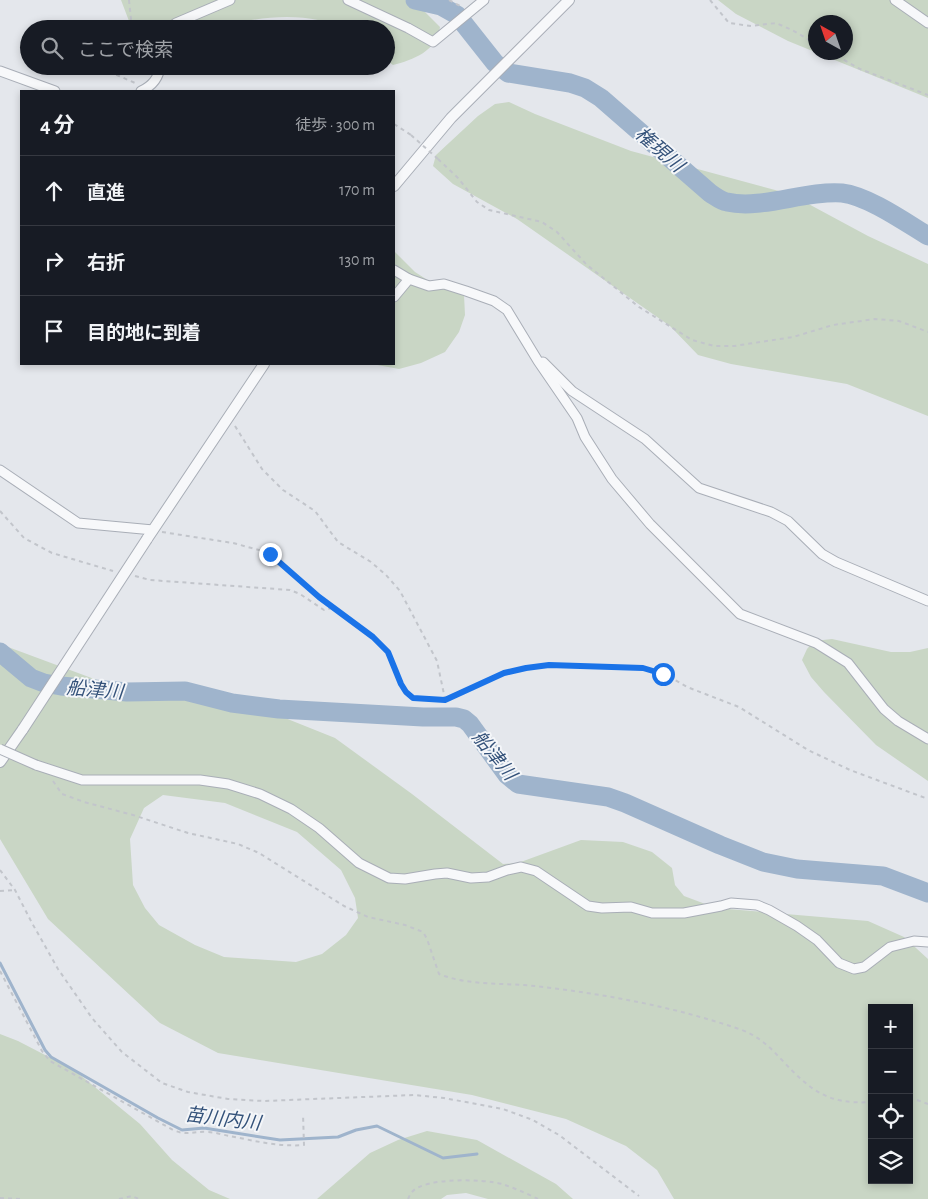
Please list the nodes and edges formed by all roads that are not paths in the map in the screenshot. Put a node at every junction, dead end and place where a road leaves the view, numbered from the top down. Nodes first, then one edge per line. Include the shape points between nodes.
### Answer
1 (230, 0) edge
2 (348, 0) edge
3 (484, 0) edge
4 (568, 0) edge
5 (895, 0) edge
6 (183, 20) edge
7 (391, 20) edge
8 (395, 22) edge
9 (928, 23) edge
10 (0, 71) edge
11 (159, 75) edge
12 (52, 90) edge
13 (144, 90) edge
14 (395, 185) edge
15 (395, 271) edge
16 (409, 280) junction
17 (395, 296) edge
18 (538, 361) junction
19 (263, 365) edge
20 (0, 470) edge
21 (150, 535) junction
22 (928, 601) edge
23 (928, 739) edge
24 (0, 749) edge
25 (0, 762) edge
26 (928, 942) edge

1 - 6 street
2 - 7 street
3 - 8 street via 433,42
4 - 14 street via 451,118
5 - 9 street
10 - 12 street
11 - 13 street
15 - 16 street
16 - 17 street
16 - 18 street via 429,286 444,284 494,301 507,310
18 - 22 street via 545,363 572,390 645,439 699,488 771,512 788,521 822,554 836,562
18 - 23 street via 577,418 585,437 612,479 650,524 740,614 816,643 848,663 884,708 898,721
19 - 21 street
20 - 21 street via 78,523
21 - 25 street, bridge
24 - 26 street, bridge via 82,780 200,780 260,794 319,828 358,863 389,878 447,873 471,878 488,877 521,867 536,871 588,906 684,913 731,903 756,905 797,926 839,962 854,969 864,967 890,947 914,941

